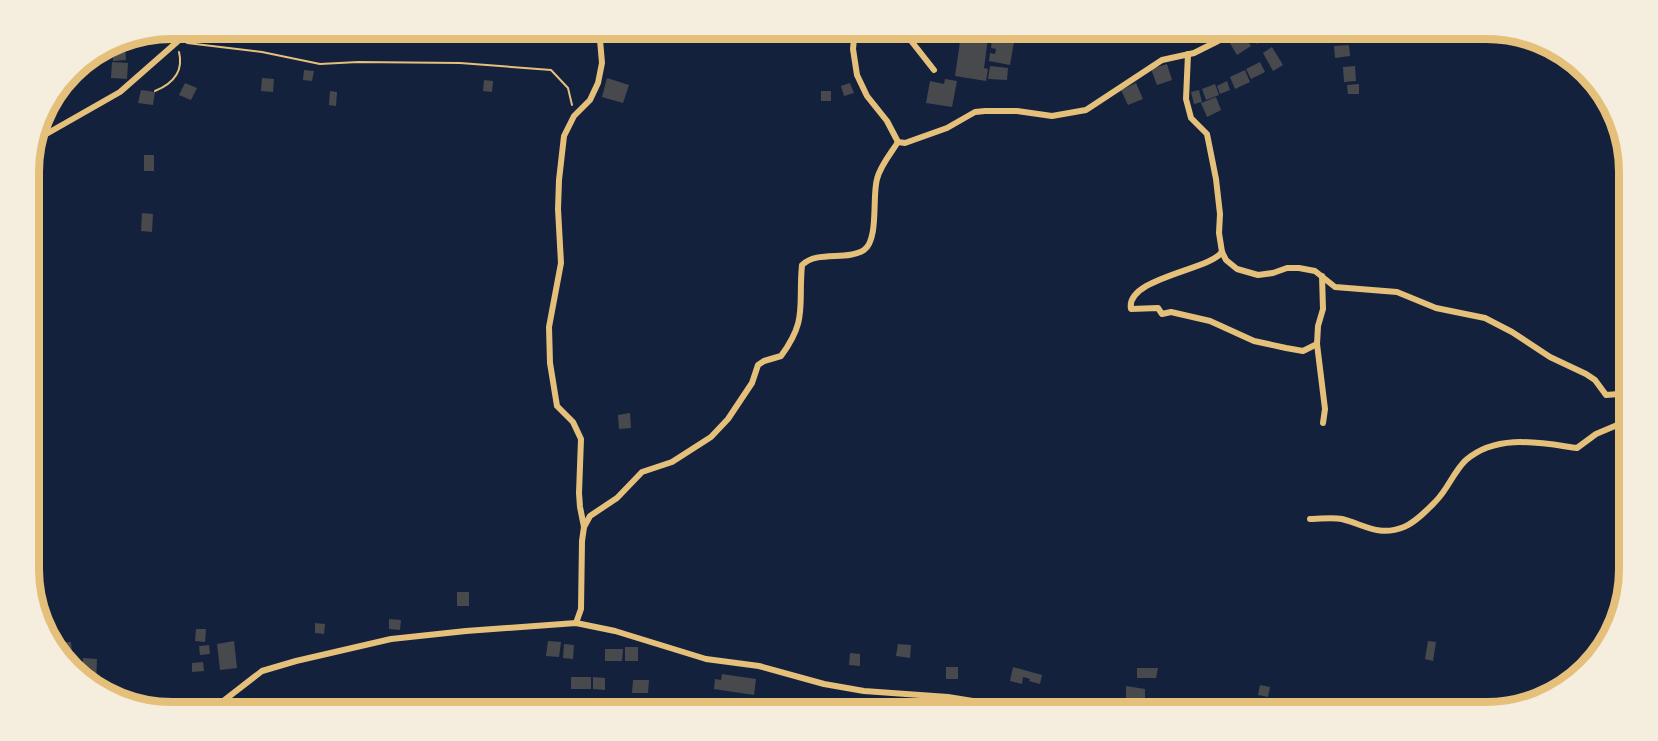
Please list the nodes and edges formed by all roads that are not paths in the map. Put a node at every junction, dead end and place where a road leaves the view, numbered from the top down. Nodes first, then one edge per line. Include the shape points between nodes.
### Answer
1 (180, 39) edge
2 (600, 39) edge
3 (854, 39) edge
4 (910, 39) edge
5 (1220, 39) edge
6 (1188, 54) junction
7 (934, 70) dead end
8 (45, 135) edge
9 (898, 142) junction
10 (1222, 252) junction
11 (1322, 275) junction
12 (1317, 344) junction
13 (1619, 394) edge
14 (1323, 423) dead end
15 (1619, 424) edge
16 (1310, 519) dead end
17 (584, 527) junction
18 (576, 623) junction
19 (222, 702) edge
20 (979, 702) edge

1 - 8 street via 120,92
2 - 17 street via 602,63 598,83 590,100 574,117 561,153 561,263 548,341 557,406 573,422 581,439 579,493
3 - 9 street via 857,75
4 - 7 street
5 - 6 street
6 - 9 street via 1162,60 1086,110 1052,116 1017,111 975,112 947,128
6 - 10 street via 1186,99 1191,118 1210,142
9 - 17 street via 877,177 871,243 863,251 802,265 799,327 781,357 758,365 749,388 711,437 672,462 642,472 622,494 590,516
10 - 11 street via 1237,269 1258,275 1299,268
10 - 12 street via 1212,261 1146,287 1133,297 1131,309 1158,308 1162,314 1171,312 1210,321 1254,341 1286,348 1303,351
11 - 12 street via 1323,309
11 - 13 street via 1335,286 1397,292 1436,308 1485,318 1586,374 1606,395
12 - 14 street via 1325,409
15 - 16 street via 1577,448 1512,441 1486,449 1466,460 1425,512 1405,526 1386,532 1341,519
17 - 18 street
18 - 19 street via 391,639 262,671
18 - 20 street via 706,659 759,666 824,684

